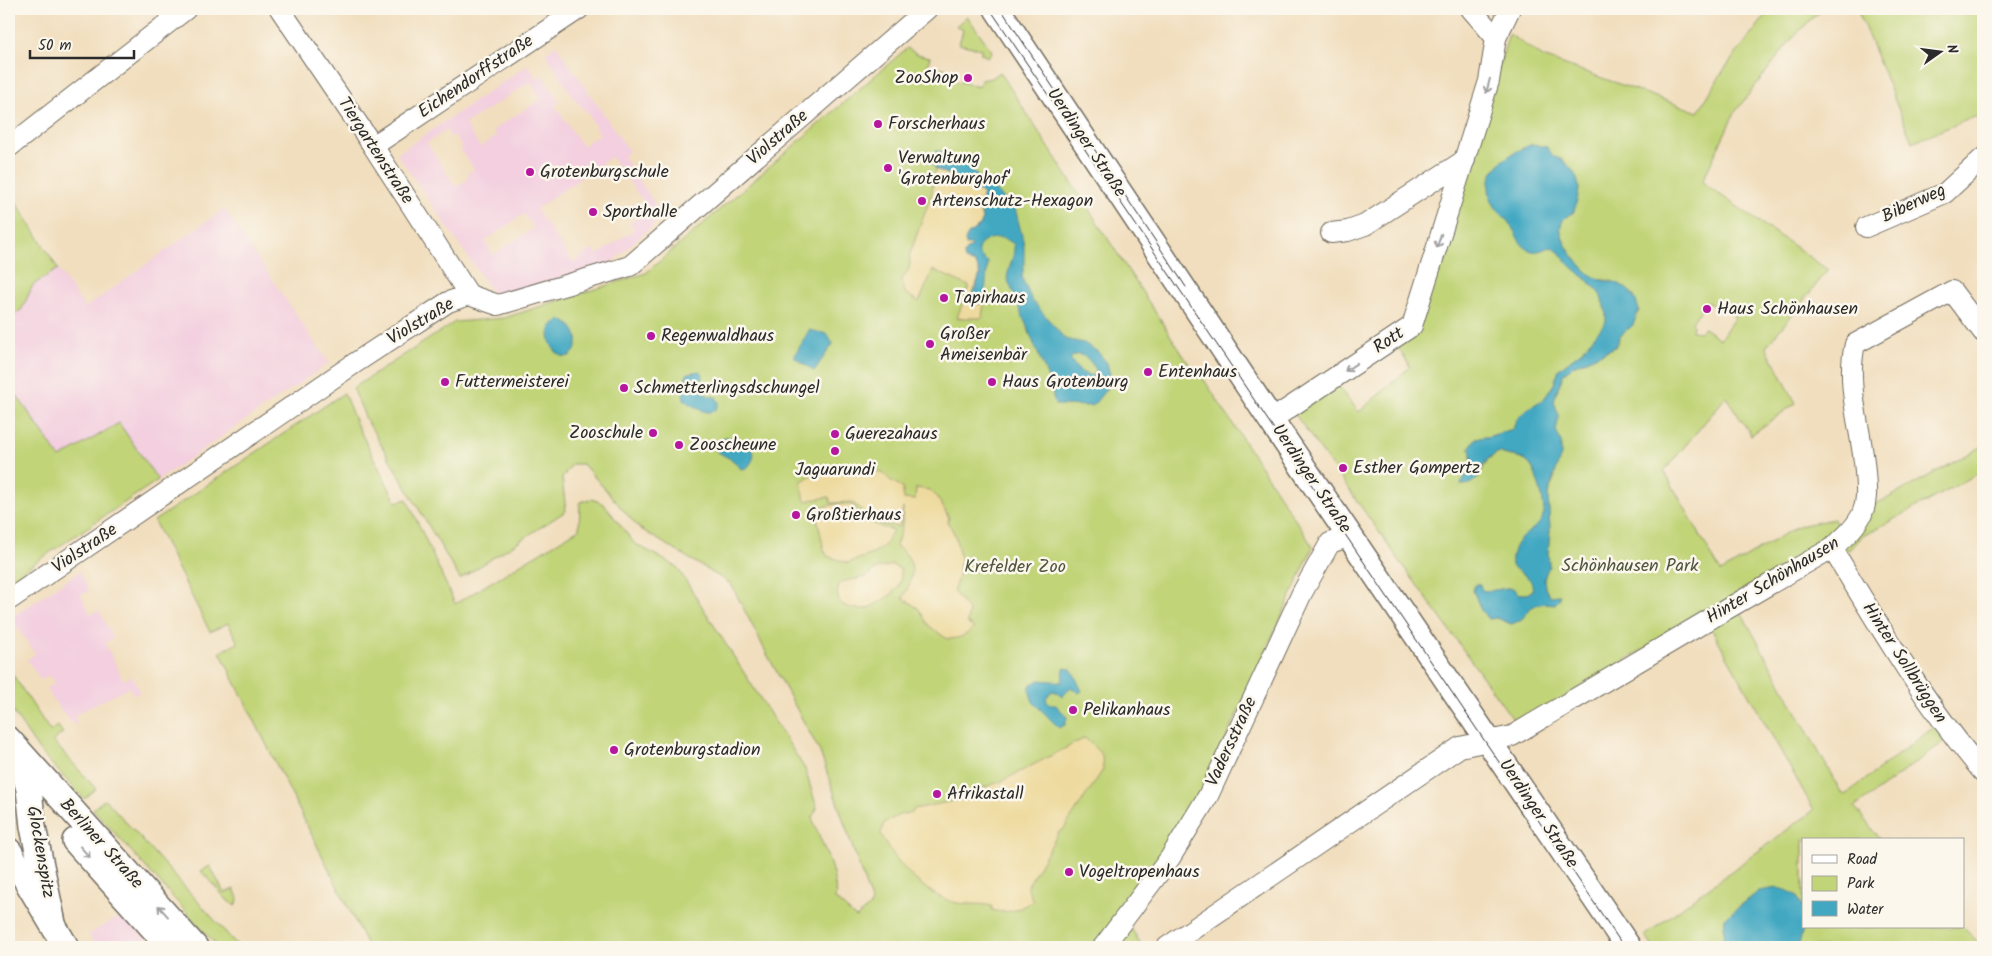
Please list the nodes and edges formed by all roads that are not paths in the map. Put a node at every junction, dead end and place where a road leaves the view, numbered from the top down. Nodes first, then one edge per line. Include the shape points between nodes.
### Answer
1 (186, 9) edge
2 (280, 9) edge
3 (579, 9) edge
4 (927, 9) edge
5 (997, 9) edge
6 (1471, 9) edge
7 (1510, 9) edge
8 (1496, 38) junction
9 (373, 146) junction
10 (9, 147) edge
11 (1983, 158) edge
12 (1465, 160) junction
13 (1866, 227) dead end
14 (1331, 233) dead end
15 (468, 295) junction
16 (1983, 332) edge
17 (1272, 420) junction
18 (1350, 536) junction
19 (1832, 548) junction
20 (9, 600) edge
21 (1489, 741) junction
22 (12, 754) edge
23 (1983, 772) edge
24 (29, 790) junction
25 (9, 851) edge
26 (53, 922) junction
27 (66, 947) edge
28 (170, 947) edge
29 (195, 947) edge
30 (1103, 947) edge
31 (1167, 947) edge
32 (1628, 947) edge

1 - 10 street
2 - 9 street, Tiergartenstraße
3 - 9 street, Eichendorffstraße
4 - 15 street, Violstraße via 630,266 498,305
5 - 17 main road, Uerdinger Straße
6 - 8 street
7 - 8 street, Rott
8 -> 12 street, Rott via 1489,81
9 - 15 street, Tiergartenstraße
11 - 13 street, Biberweg via 1945,193
12 - 14 street via 1365,225
12 -> 17 street, Rott via 1412,326
15 - 20 street, Violstraße via 448,302 356,363
16 - 19 street, Hinter Schönhausen via 1952,291 1855,344 1853,384 1867,497 1862,515 1843,540
17 - 18 main road, Uerdinger Straße
18 - 21 main road, Uerdinger Straße
18 - 30 street, Vadersstraße via 1330,543 1302,593 1208,796 1170,858
19 - 21 street, Hinter Schönhausen via 1512,736
19 - 23 street, Hinter Sollbrüggen via 1918,687 1945,727
21 - 31 street via 1460,747
21 - 32 main road, Uerdinger Straße
22 - 24 main road, Glockenspitz
29 -> 22 main road, Berliner Straße
24 - 26 main road, Glockenspitz via 33,827
24 -> 28 main road, Berliner Straße
25 - 26 main road, Glockenspitz
26 - 27 main road, Glockenspitz

